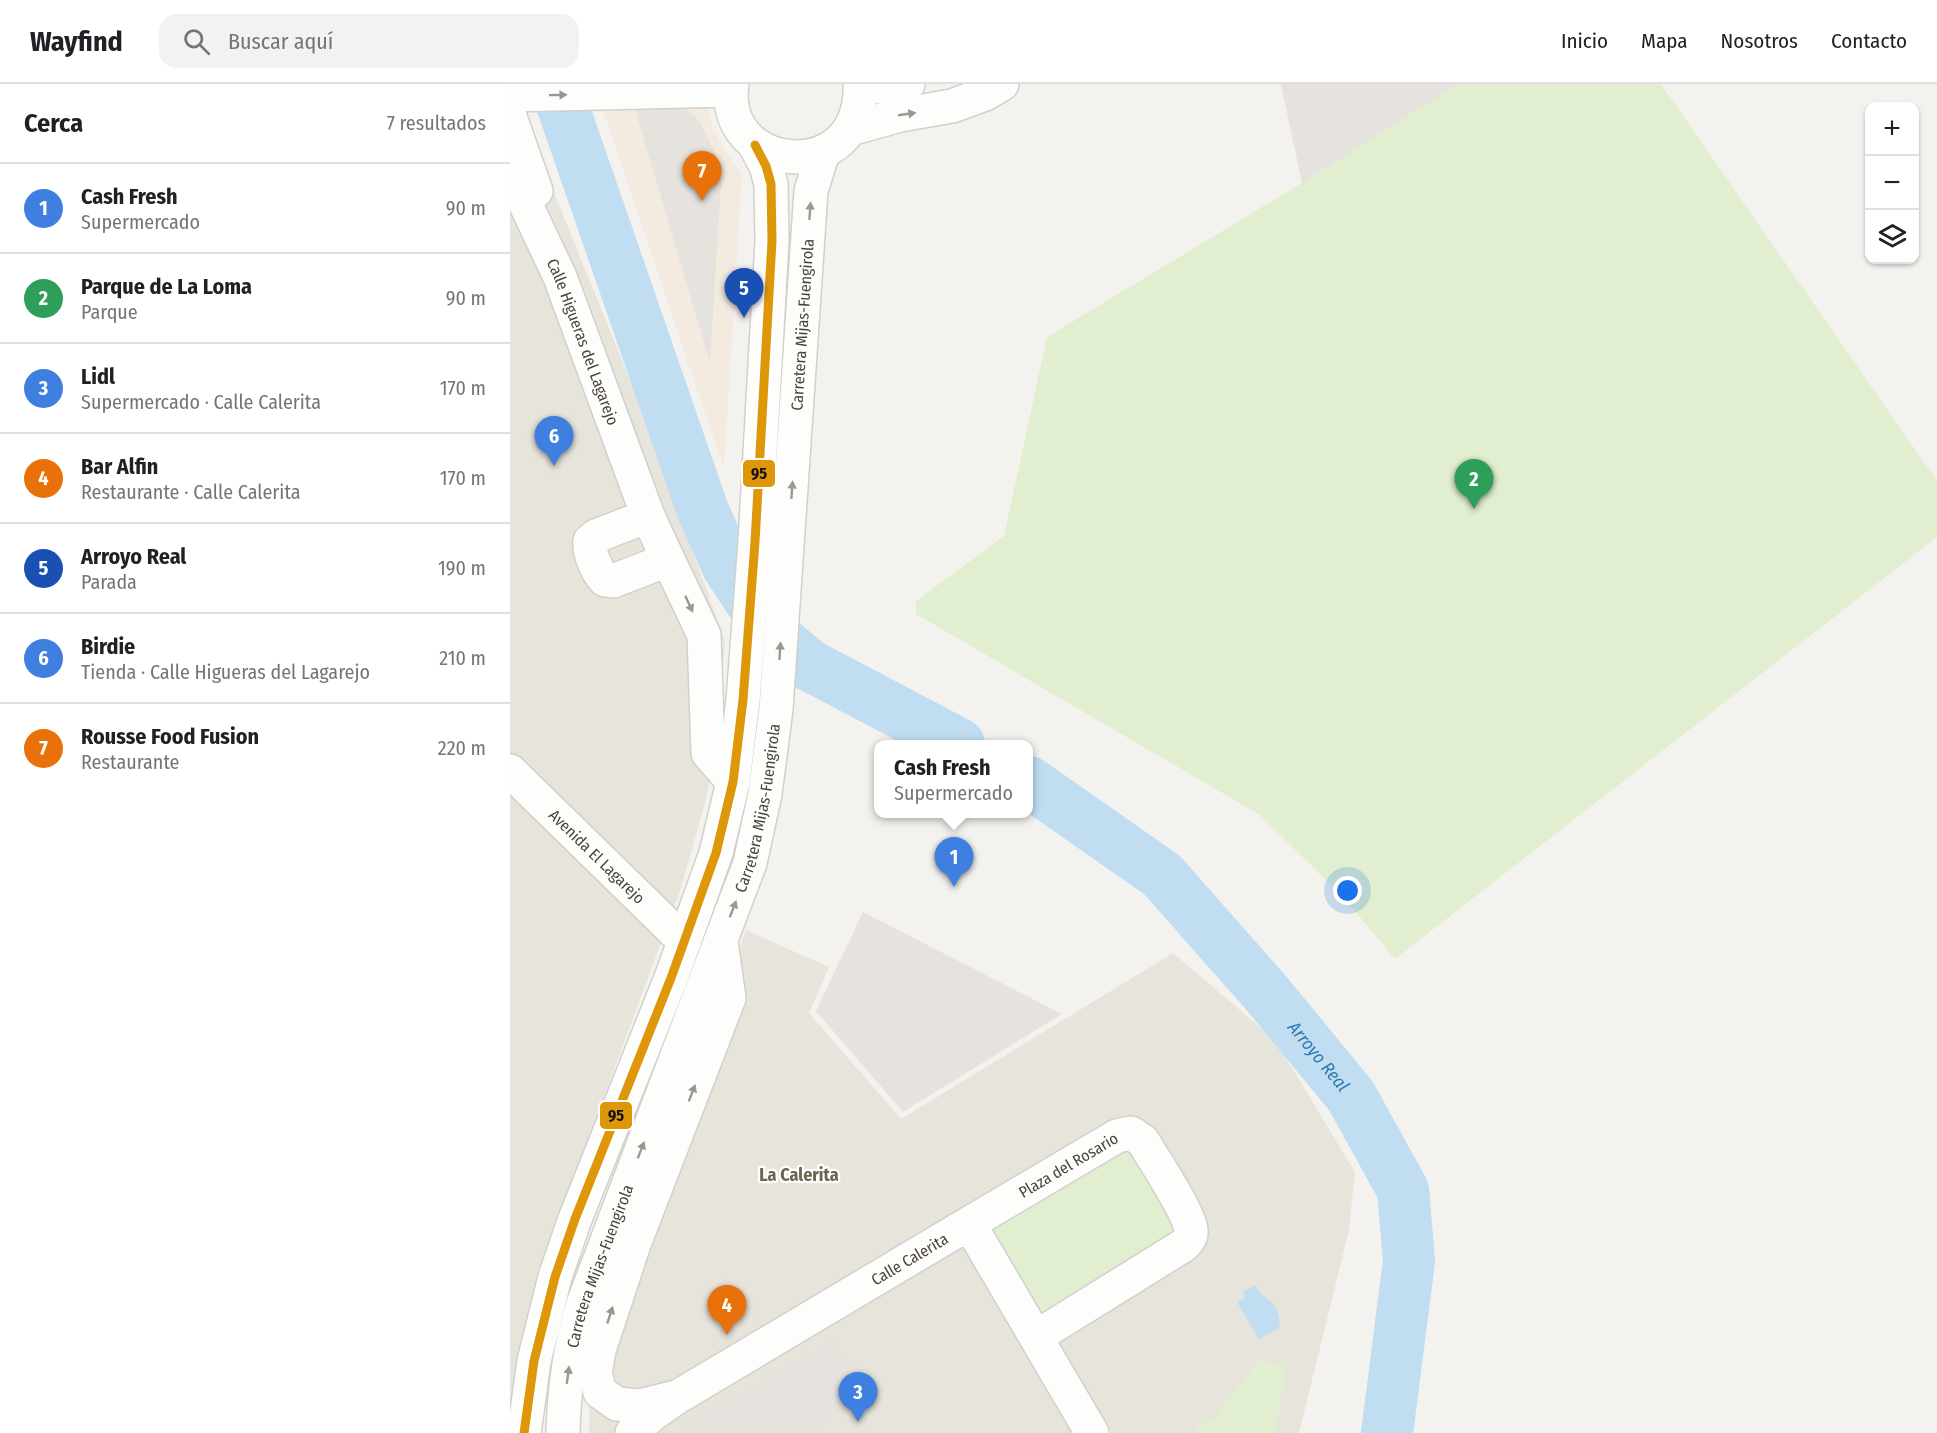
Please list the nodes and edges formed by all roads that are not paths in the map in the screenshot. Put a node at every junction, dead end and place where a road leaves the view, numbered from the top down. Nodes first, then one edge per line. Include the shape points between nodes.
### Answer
1 (862, 84) edge
2 (908, 84) edge
3 (1002, 84) edge
4 (732, 87) edge
5 (646, 88) edge
6 (510, 96) edge
7 (510, 117) edge
8 (850, 129) junction
9 (755, 145) junction
10 (823, 152) junction
11 (510, 171) edge
12 (560, 277) junction
13 (648, 516) junction
14 (664, 551) junction
15 (510, 771) edge
16 (733, 782) junction
17 (684, 941) junction
18 (721, 941) junction
19 (958, 1230) junction
20 (1036, 1337) junction
21 (680, 1396) junction
22 (524, 1433) edge
23 (563, 1433) edge
24 (632, 1433) edge
25 (652, 1433) edge
26 (1092, 1433) edge

1 - 2 street
1 - 8 street via 860,107
8 -> 3 street via 952,106
4 - 5 street
4 - 9 street via 738,123
6 -> 5 street via 605,94
7 - 12 street via 549,225
8 - 10 street
9 - 10 street via 792,158
9 - 16 street via 766,166 772,197 755,542
18 -> 10 street, Carretera Mijas-Fuengirola via 750,863 765,794 776,709 811,191
11 - 12 street, Calle Higueras del Lagarejo
12 - 13 street, Calle Higueras del Lagarejo
13 - 14 street, Calle Higueras del Lagarejo
13 - 14 street via 590,541 599,574 612,581 657,564
14 -> 16 street, Calle Higueras del Lagarejo via 704,635 708,753
15 - 17 street, Avenida El Lagarejo
16 - 17 street via 716,853
17 - 22 street via 555,1277 534,1361
21 -> 18 street via 640,1406 617,1404 600,1392 596,1374 599,1350 634,1244 729,998
23 -> 18 street, Carretera Mijas-Fuengirola via 572,1341 583,1304
19 - 20 street, Calle Calerita via 970,1231 977,1237
19 - 20 street, Plaza del Rosario via 1117,1136 1131,1133 1143,1141 1188,1216 1188,1240
19 - 21 street, Calle Calerita
20 - 26 street, Calle Calerita
21 - 24 street
21 - 25 street

